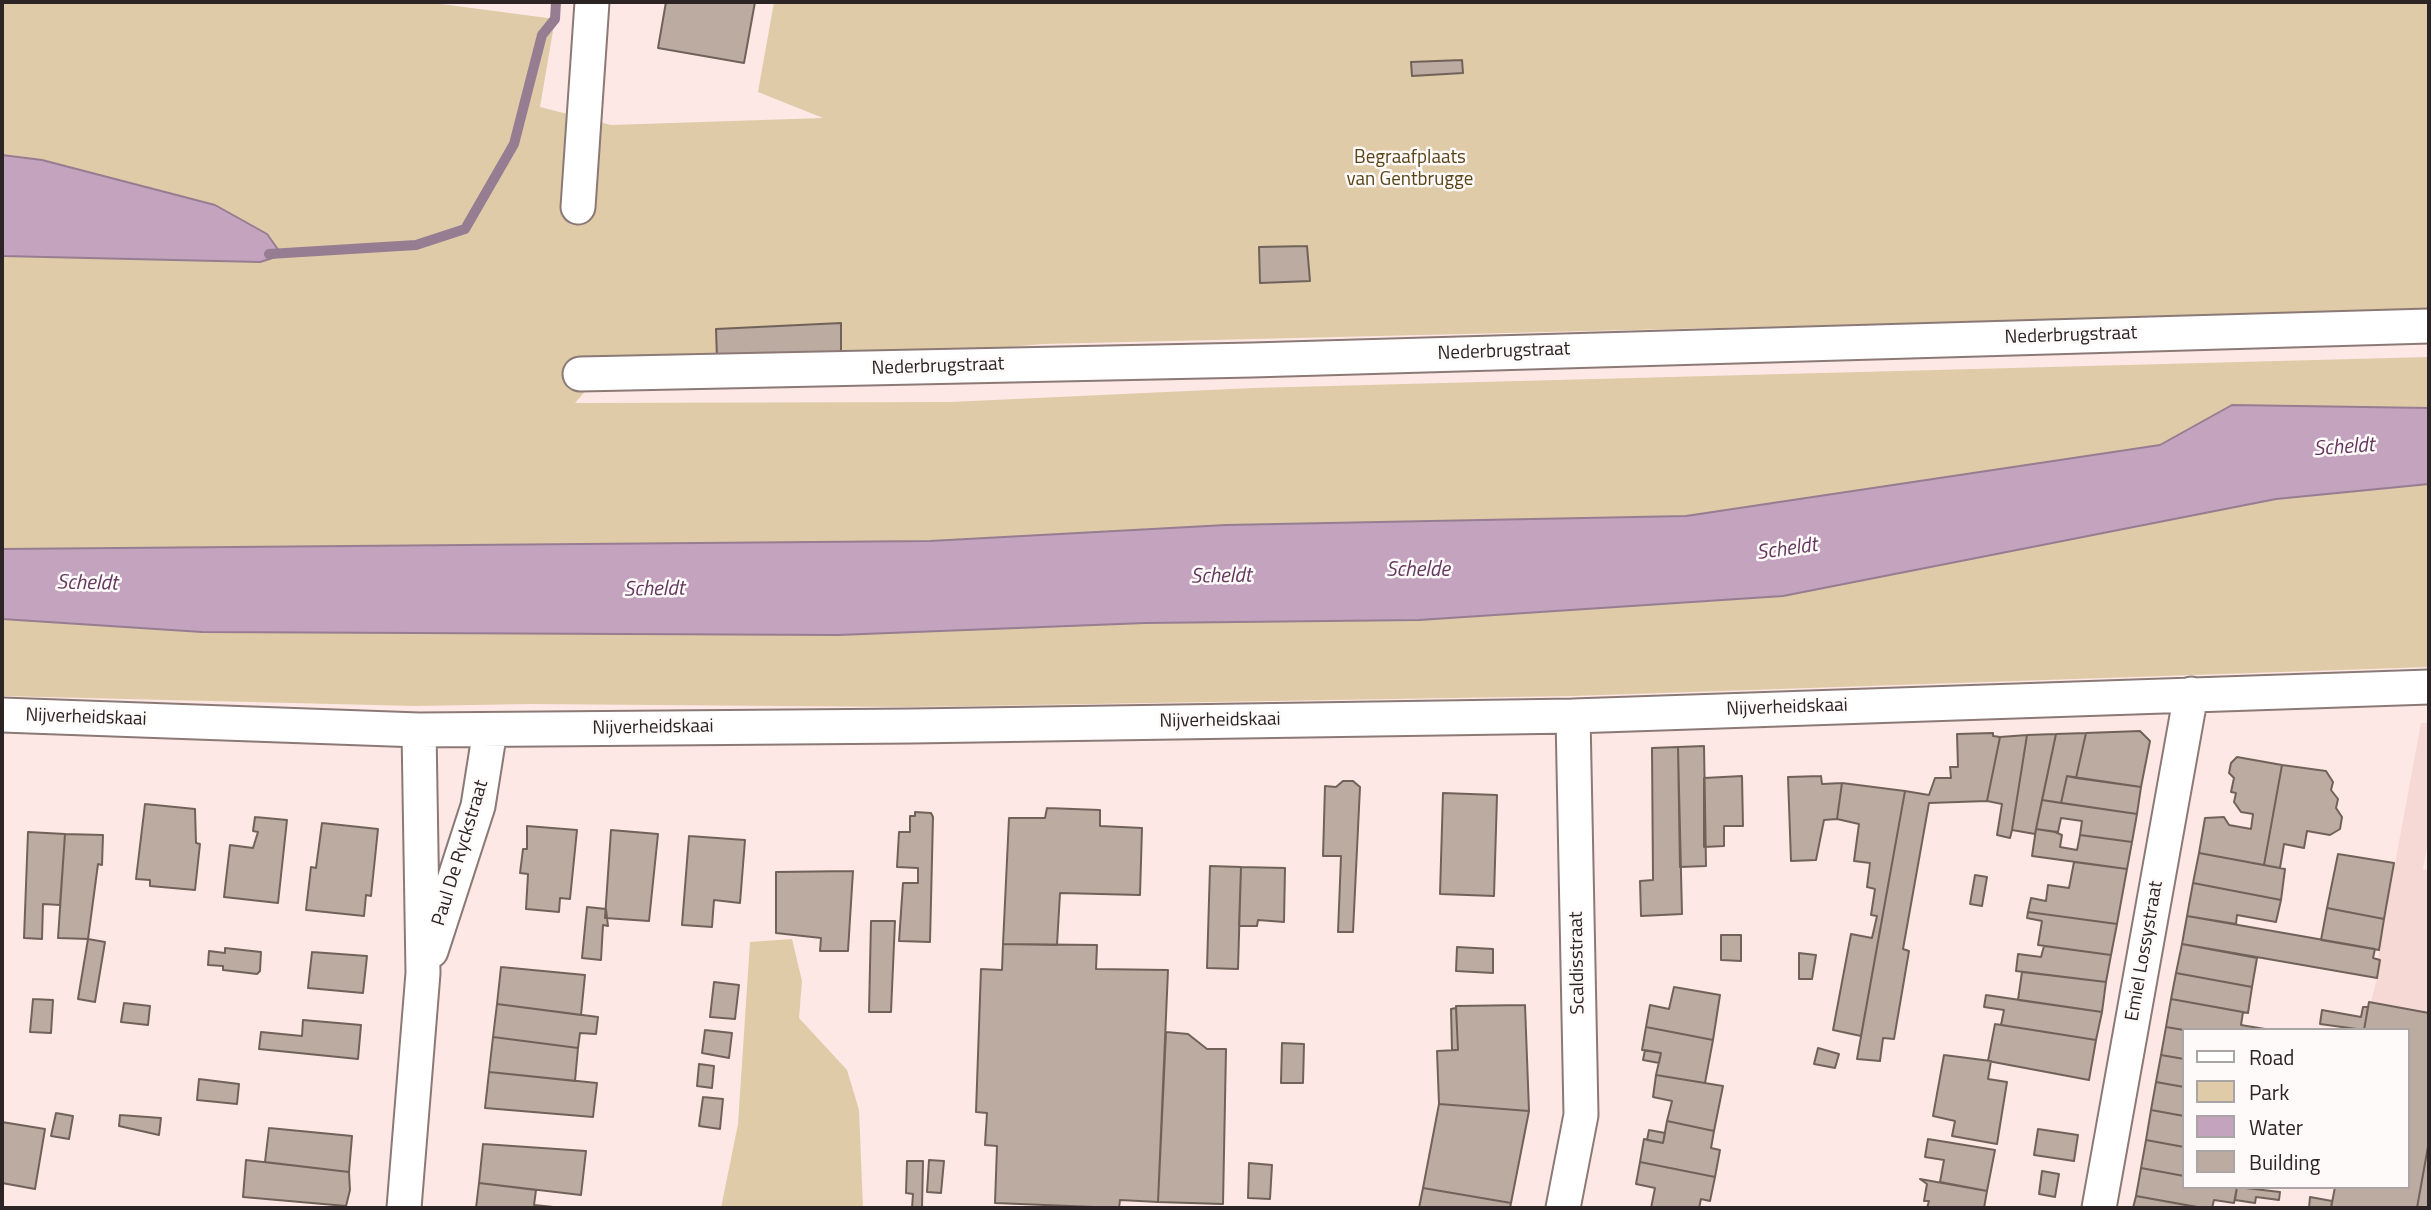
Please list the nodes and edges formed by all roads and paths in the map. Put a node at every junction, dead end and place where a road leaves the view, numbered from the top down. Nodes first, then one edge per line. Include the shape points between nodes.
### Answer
1 (592, 2) edge
2 (578, 207) dead end
3 (2429, 326) edge
4 (580, 374) dead end
5 (2429, 687) edge
6 (2191, 694) junction
7 (1573, 716) junction
8 (5, 720) edge
9 (419, 730) junction
10 (490, 730) junction
11 (423, 973) junction
12 (404, 1208) edge
13 (1563, 1208) edge
14 (2099, 1208) edge

1 - 2 street
3 - 4 street, Nederbrugstraat
5 - 6 street, Nijverheidskaai
6 - 7 street, Nijverheidskaai
6 - 14 street, Emiel Lossystraat
7 - 10 street, Nijverheidskaai
7 - 13 street, Scaldisstraat via 1581,1115
8 - 9 street, Nijverheidskaai
9 - 10 street, Nijverheidskaai
9 - 11 street, Paul De Ryckstraat
10 - 11 street, Paul De Ryckstraat via 478,806
11 - 12 street, Paul De Ryckstraat

